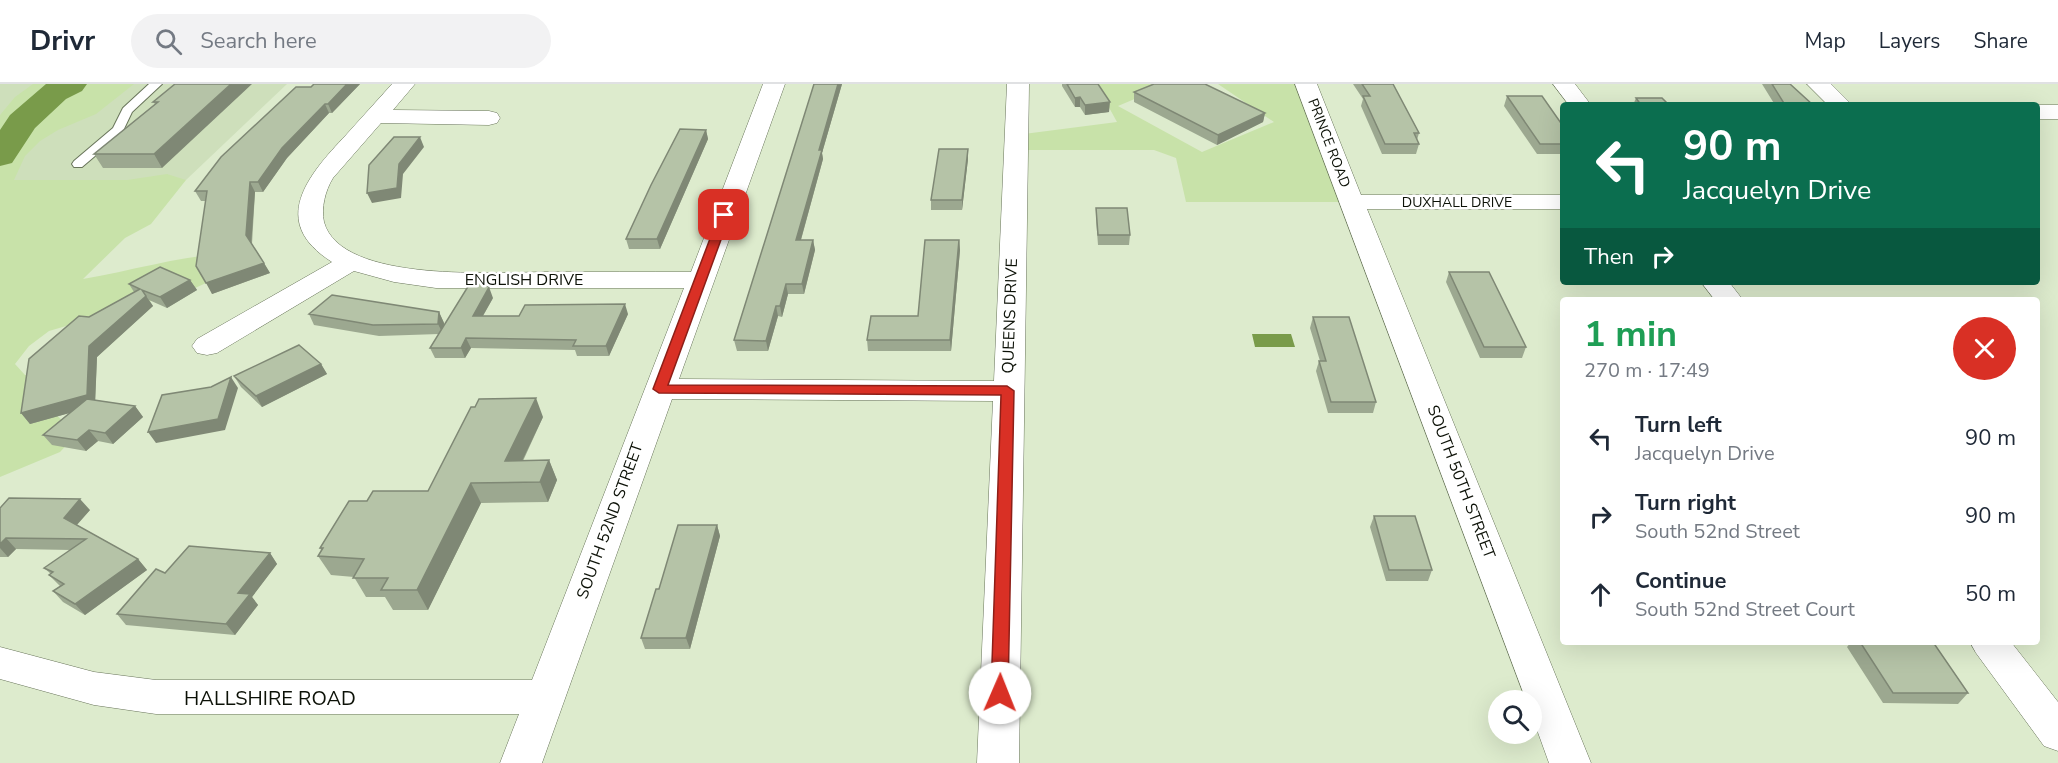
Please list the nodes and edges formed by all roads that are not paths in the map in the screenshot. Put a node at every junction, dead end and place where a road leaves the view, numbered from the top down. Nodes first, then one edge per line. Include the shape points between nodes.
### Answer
1 (156, 84) edge
2 (404, 84) edge
3 (774, 84) edge
4 (1018, 84) edge
5 (1305, 84) edge
6 (1564, 84) edge
7 (1818, 84) edge
8 (1578, 102) edge
9 (1838, 102) edge
10 (2040, 112) edge
11 (2058, 112) edge
12 (375, 116) junction
13 (489, 118) dead end
14 (78, 164) dead end
15 (1352, 202) junction
16 (1560, 202) edge
17 (351, 262) junction
18 (700, 280) junction
19 (1717, 285) edge
20 (1727, 297) edge
21 (207, 346) dead end
22 (659, 389) junction
23 (1007, 391) junction
24 (1991, 645) edge
25 (0, 663) edge
26 (545, 697) junction
27 (2058, 733) edge
28 (521, 763) edge
29 (998, 763) edge
30 (1570, 763) edge

1 - 14 lane via 128,110 118,130
2 - 12 street, ENGLISH DRIVE
3 - 18 street, SOUTH 52ND STREET
4 - 23 street, QUEENS DRIVE
5 - 15 street, PRINCE ROAD
6 - 8 street
7 - 9 street
10 - 11 street
12 - 13 street
12 - 17 street, ENGLISH DRIVE via 326,171 310,205 311,221 318,236
15 - 16 street, DUXHALL DRIVE
15 - 30 street, SOUTH 50TH STREET
17 - 18 street, ENGLISH DRIVE via 374,271 436,280
17 - 21 street
18 - 22 street, SOUTH 52ND STREET
19 - 20 street
22 - 23 street
22 - 26 street, SOUTH 52ND STREET
23 - 29 street, QUEENS DRIVE
24 - 27 street
25 - 26 street, HALLSHIRE ROAD via 109,692 150,697
26 - 28 street, SOUTH 52ND STREET

